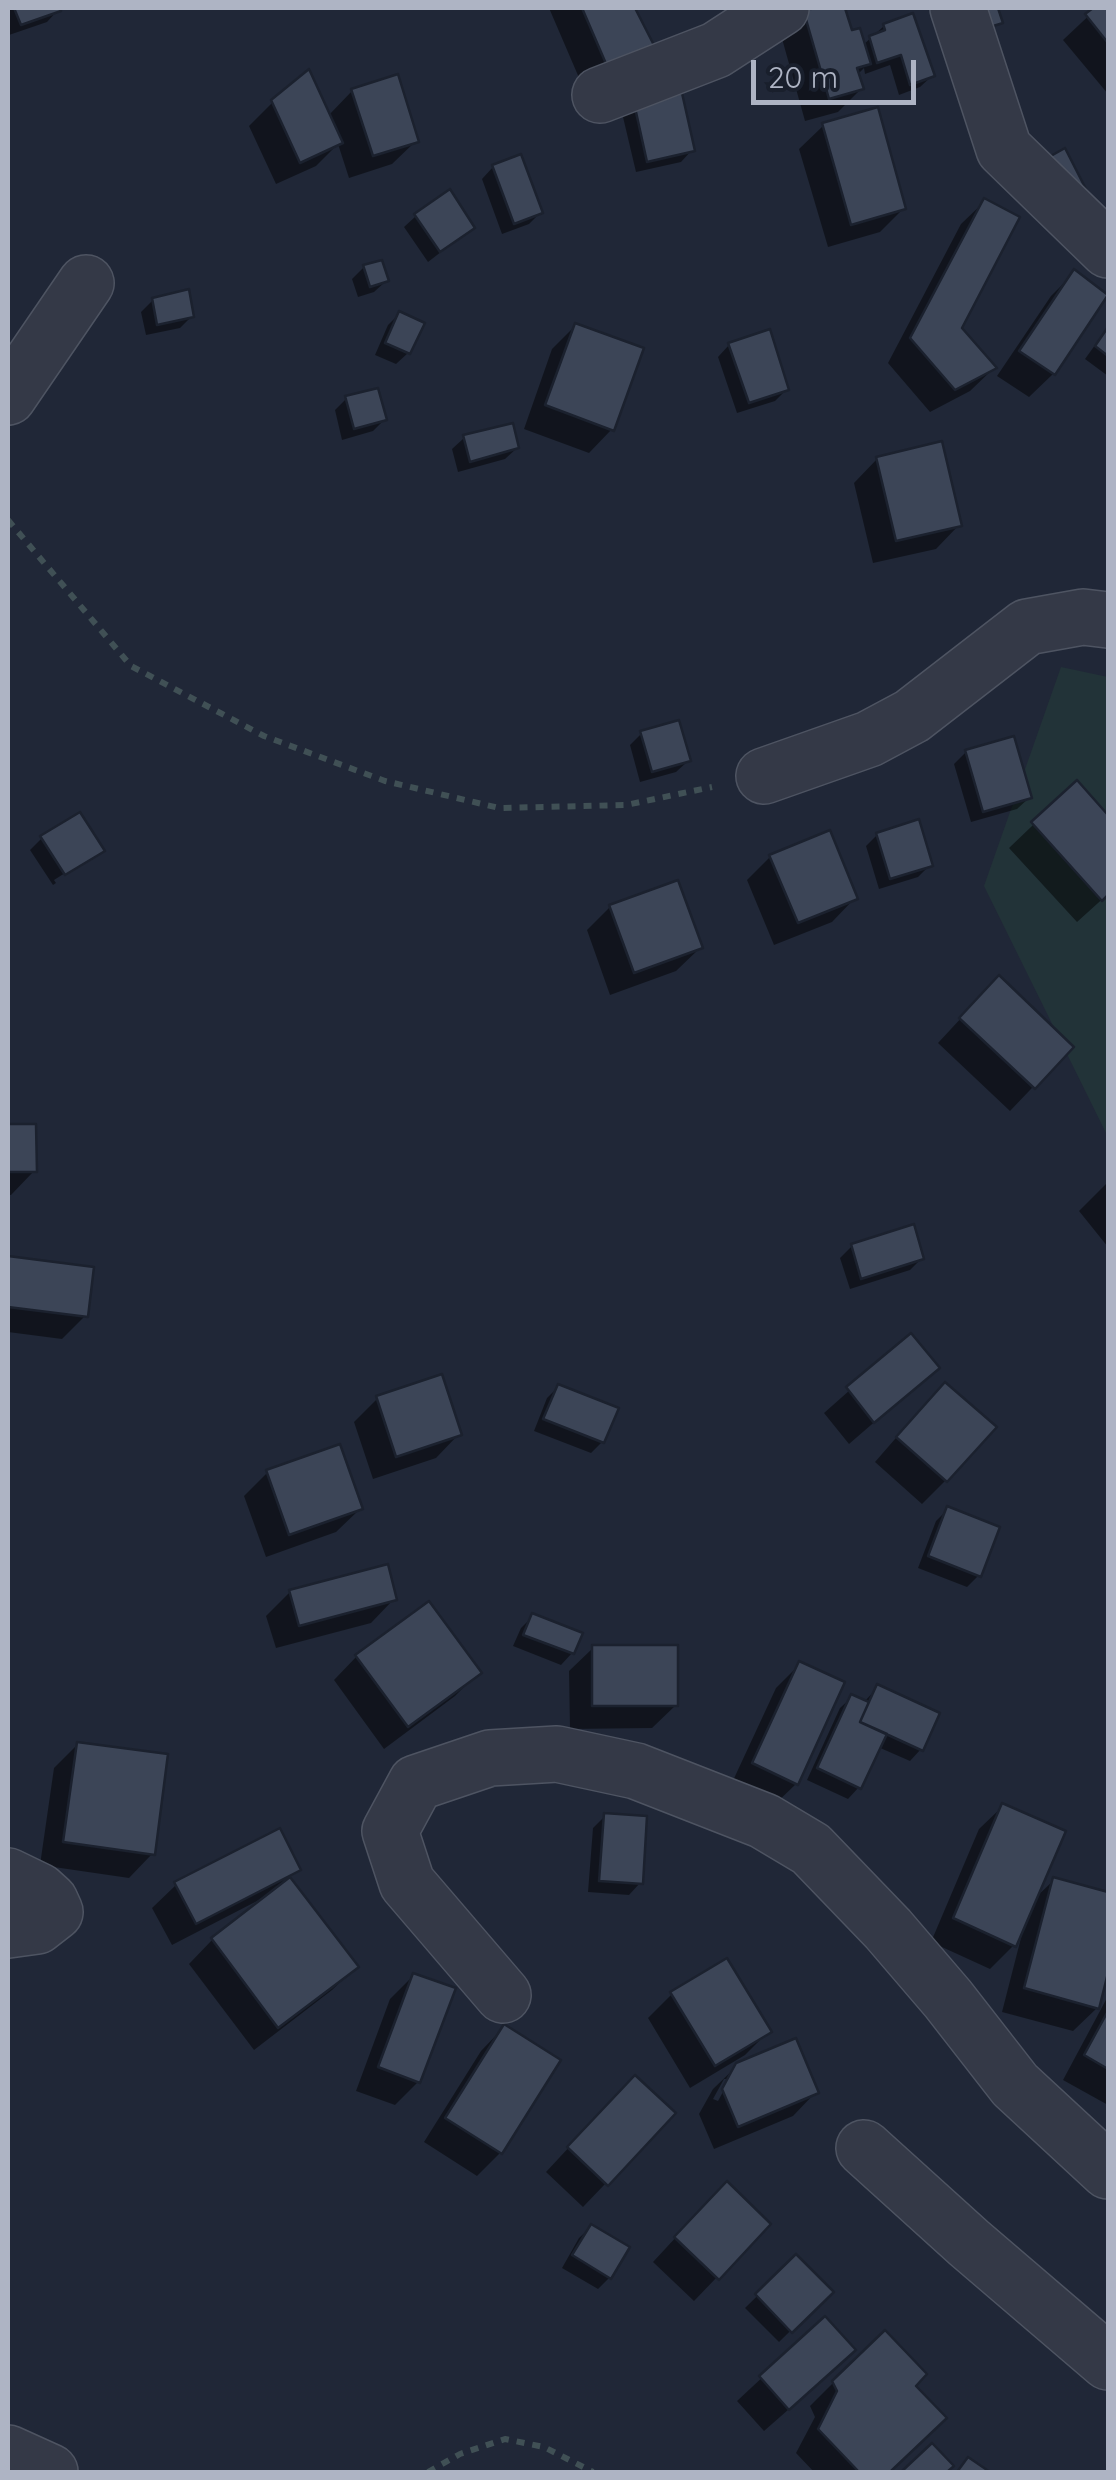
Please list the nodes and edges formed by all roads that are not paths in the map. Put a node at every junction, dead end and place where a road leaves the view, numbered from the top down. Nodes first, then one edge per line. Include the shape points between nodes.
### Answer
1 (781, 8) edge
2 (958, 8) edge
3 (600, 95) dead end
4 (1108, 250) edge
5 (86, 283) dead end
6 (8, 396) edge
7 (1108, 620) edge
8 (764, 776) road end
9 (8, 1876) edge
10 (8, 1930) edge
11 (503, 1994) dead end
12 (864, 2148) dead end
13 (1108, 2172) edge
14 (1108, 2362) edge
15 (8, 2453) edge
16 (50, 2472) edge

1 - 3 street via 716,50
2 - 4 street via 1004,148
5 - 6 street
7 - 8 street via 1084,616 1027,627 912,716 868,740
9 - 10 street via 40,1891 54,1912 37,1926
11 - 13 street via 407,1883 390,1831 416,1783 490,1758 557,1754 636,1771 764,1820 811,1849 888,1928 1015,2085
12 - 14 street
15 - 16 street

